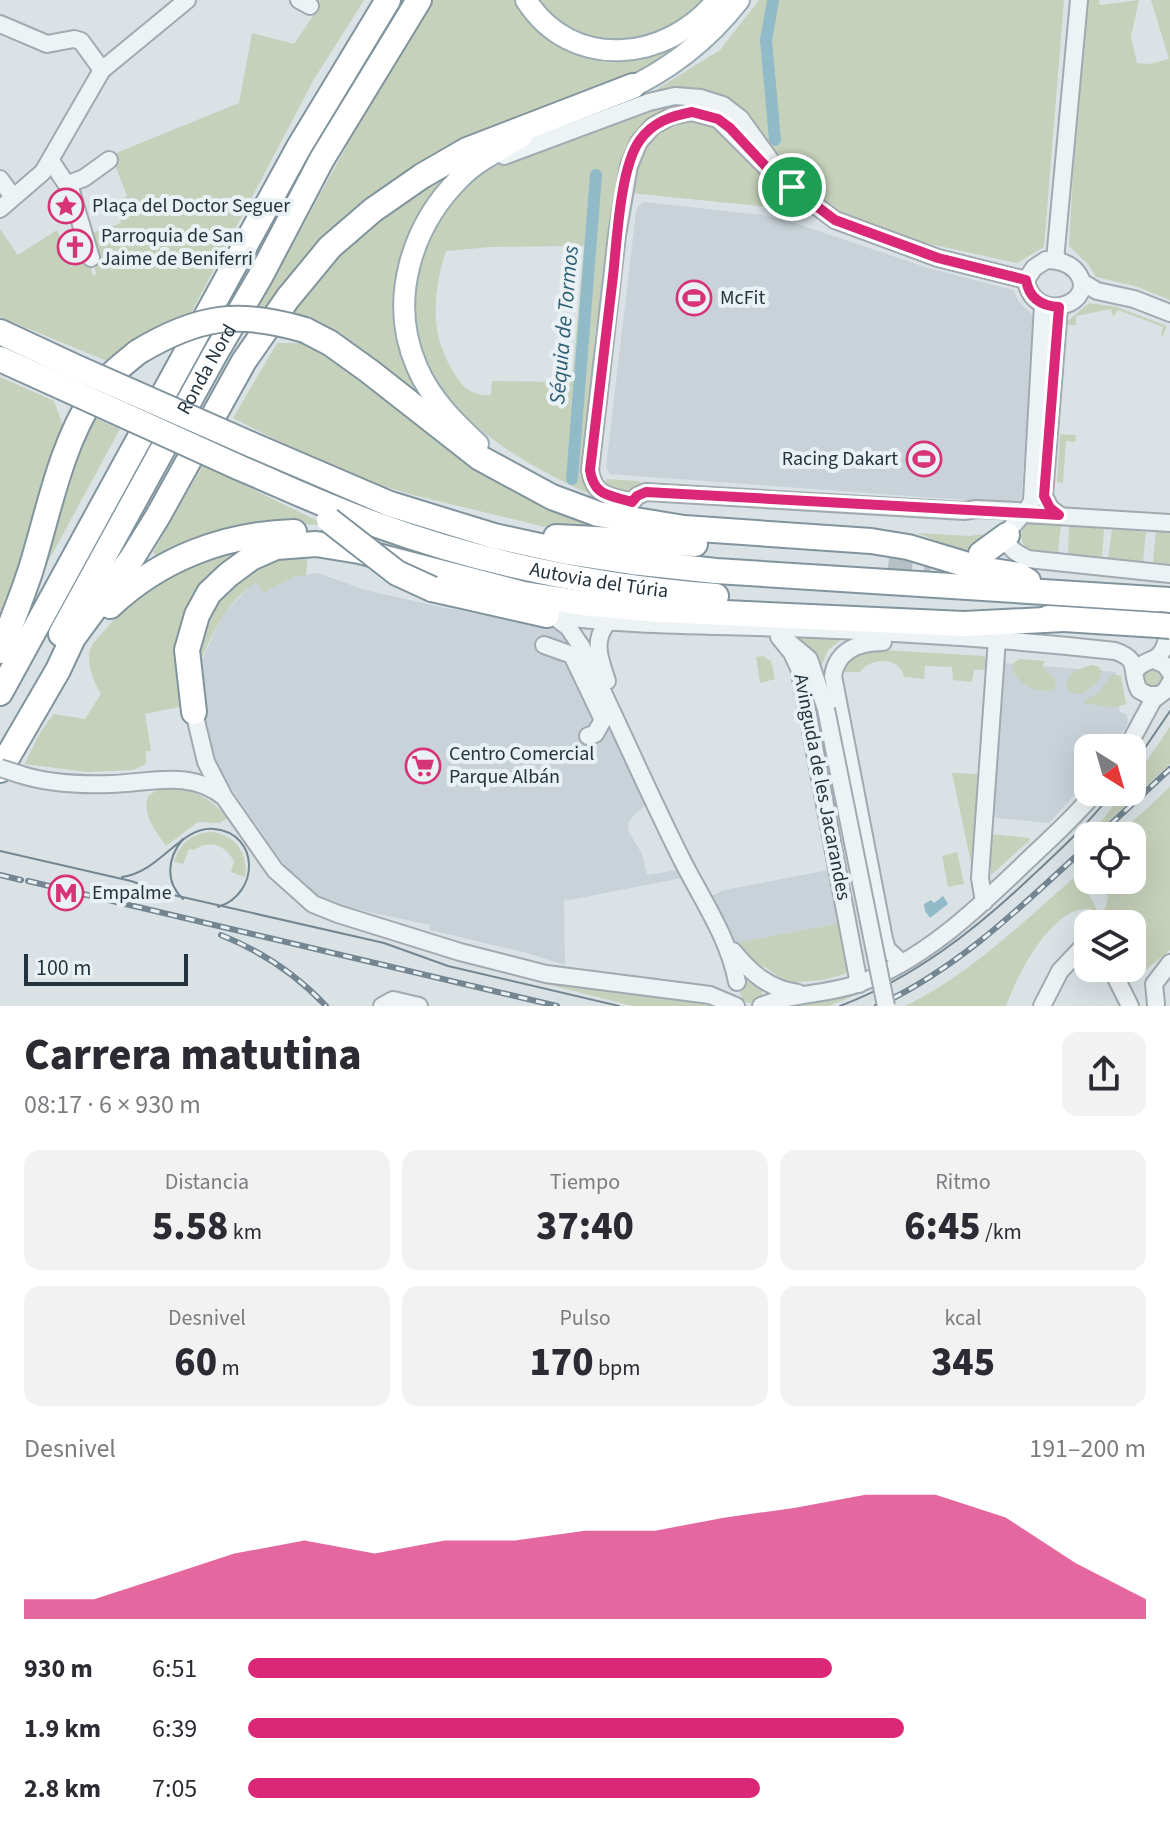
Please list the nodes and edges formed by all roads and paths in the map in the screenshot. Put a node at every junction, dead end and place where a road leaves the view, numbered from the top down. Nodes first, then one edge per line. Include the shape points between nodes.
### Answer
1 (187, 0) edge
2 (388, 0) edge
3 (419, 0) edge
4 (526, 0) edge
5 (717, 0) edge
6 (739, 0) edge
7 (1079, 0) edge
8 (0, 24) edge
9 (102, 70) junction
10 (633, 86) junction
11 (109, 160) dead end
12 (51, 161) junction
13 (0, 179) edge
14 (70, 185) junction
15 (792, 187) junction
16 (444, 195) junction
17 (13, 197) junction
18 (0, 209) edge
19 (91, 258) dead end
20 (1055, 260) junction
21 (1026, 280) junction
22 (1081, 288) junction
23 (1051, 306) junction
24 (1170, 313) edge
25 (0, 332) edge
26 (0, 359) edge
27 (68, 376) junction
28 (238, 467) junction
29 (1025, 514) junction
30 (425, 515) junction
31 (1059, 515) junction
32 (645, 522) junction
33 (1170, 523) edge
34 (1007, 535) junction
35 (981, 554) dead end
36 (889, 557) tunnel mouth
37 (402, 562) junction
38 (1170, 574) edge
39 (1051, 592) junction
40 (1166, 612) edge
41 (547, 615) junction
42 (1064, 619) junction
43 (607, 623) junction
44 (716, 626) junction
45 (902, 634) junction
46 (931, 636) junction
47 (779, 637) junction
48 (997, 639) junction
49 (544, 645) dead end
50 (0, 651) edge
51 (1154, 660) junction
52 (58, 670) junction
53 (1136, 670) junction
54 (1170, 672) edge
55 (1157, 691) edge
56 (0, 693) edge
57 (826, 709) junction
58 (194, 712) joint
59 (1135, 734) edge
60 (625, 735) junction
61 (588, 736) dead end
62 (0, 744) edge
63 (6, 771) edge
64 (224, 797) junction
65 (1082, 806) edge
66 (984, 902) junction
67 (722, 937) junction
68 (1074, 956) edge
69 (901, 962) junction
70 (1170, 963) edge
71 (760, 979) junction
72 (1118, 982) edge
73 (736, 983) junction
74 (859, 984) junction
75 (1162, 984) edge
76 (809, 994) junction
77 (714, 996) junction
78 (388, 1003) edge
79 (1128, 1003) edge
80 (1156, 1005) edge
81 (419, 1006) edge
82 (738, 1006) edge
83 (760, 1006) edge
84 (886, 1006) edge
85 (1042, 1006) edge

1 - 9 street
2 - 56 highway, Ronda Nord via 284,174
3 - 62 highway, Ronda Nord via 322,159
4 - 5 main road via 544,22 569,39 618,52 676,36
6 - 10 main road via 684,57
7 - 20 street
8 - 9 street via 41,43 81,41
9 - 12 street
10 - 16 main road via 484,159
10 - 52 highway via 467,150 373,210 330,247 244,361 158,516 73,638
11 - 14 street
12 - 14 street
12 - 17 street
13 - 17 street
14 - 19 street
15 - 16 street via 740,118 723,105 675,96 520,149 490,162
15 - 21 street via 835,220 938,258
15 - 29 street via 718,119 692,112 672,116 639,142 624,193 592,484 601,493 632,502 646,492
16 - 32 main road via 409,259 403,302 417,366 435,399 487,452 517,471
17 - 18 street
20 - 21 street via 1039,264
20 - 22 street via 1072,267
21 - 23 street via 1030,294
22 - 23 street via 1075,300
22 - 24 street
23 - 29 street via 1032,500
23 - 31 street via 1044,496
25 - 27 highway
26 - 27 highway
27 - 28 highway, Autovia del Túria, bridge
27 - 30 highway, Autovia del Túria, bridge
28 - 41 highway, bridge via 329,520 397,573 432,589
28 - 42 highway, Autovia del Túria via 382,527 489,560 639,590
29 - 31 street
29 - 34 street
30 - 36 highway via 554,537
30 - 39 highway, Autovia del Túria via 494,536 632,562
31 - 33 street
32 - 39 highway via 908,547 1018,575
32 - 50 highway, bridge via 598,514 513,478 305,330 254,318 220,319 191,325 138,352 96,392 67,448
34 - 35 highway
34 - 38 street via 1028,559
37 - 42 highway via 524,594 659,610 964,624
37 - 52 highway via 360,543 319,534 270,533 211,544 126,590
37 - 58 highway via 316,544 276,547 251,558 209,593 197,615 187,650
39 - 40 highway, Autovia del Túria
40 - 42 highway, Autovia del Túria
40 - 51 street via 1167,644
41 - 43 street
41 - 60 street via 562,621 575,636
43 - 44 street
43 - 60 street via 597,644
44 - 45 street
44 - 47 street
45 - 46 street
45 - 57 street, Avinguda de les Jacarandes via 862,637 842,646 826,669
46 - 48 street
46 - 69 street, Avinguda de les Jacarandes via 864,643 838,659 833,676 884,939
47 - 57 street, Avinguda de les Jacarandes via 809,659
47 - 74 street, Avinguda de les Jacarandes via 799,668
48 - 53 street via 1115,651 1126,655
48 - 66 street via 980,878
49 - 61 street via 567,651 576,662 603,720
51 - 53 street
51 - 54 street
52 - 63 highway
53 - 55 street via 1136,685
55 - 59 street
57 - 84 street, Avinguda de les Jacarandes, bridge
58 - 64 street via 206,762
60 - 67 street
63 - 64 street via 79,784 185,779
64 - 77 street via 275,870 313,904 546,974
65 - 66 street
66 - 69 street
67 - 71 street
67 - 73 street
68 - 85 street
69 - 74 street
70 - 75 street
71 - 73 street via 748,976
71 - 76 street via 782,990
71 - 83 street via 767,993
72 - 79 street
73 - 77 street
73 - 82 street via 733,995
74 - 76 street
75 - 79 street via 1131,993
75 - 80 street
76 - 83 street
77 - 82 street
78 - 81 street

